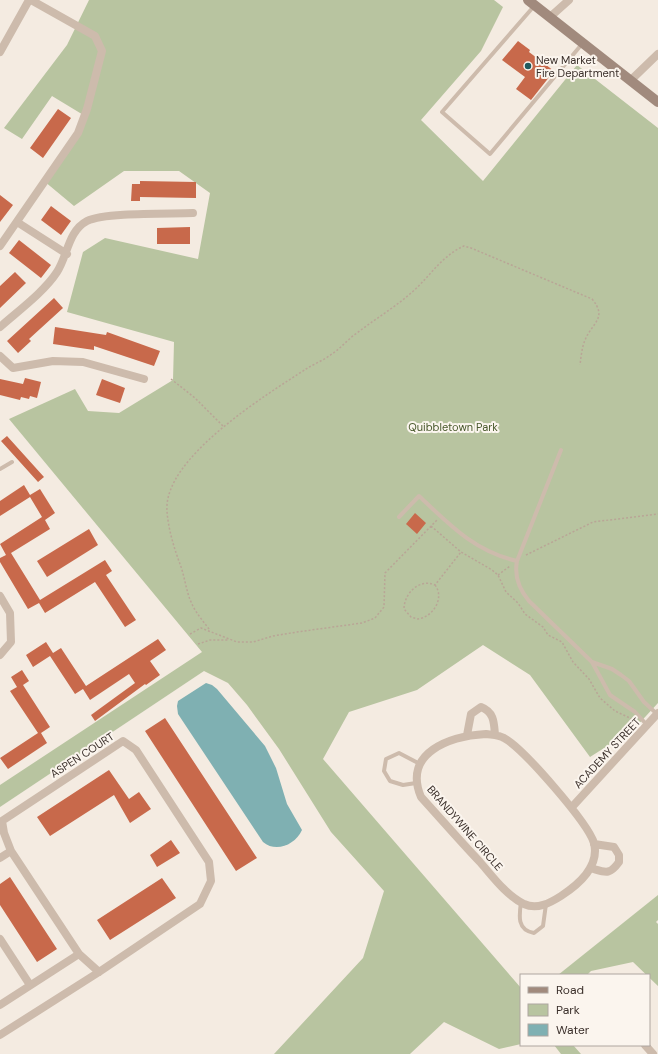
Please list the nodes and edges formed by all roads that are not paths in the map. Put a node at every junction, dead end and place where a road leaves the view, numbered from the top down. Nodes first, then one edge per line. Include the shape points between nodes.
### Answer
1 (30, 0) edge
2 (569, 0) edge
3 (532, 3) edge
4 (550, 17) junction
5 (583, 43) junction
6 (0, 52) edge
7 (658, 54) edge
8 (631, 80) junction
9 (658, 102) edge
10 (193, 213) dead end
11 (17, 222) junction
12 (0, 246) edge
13 (66, 254) junction
14 (0, 327) edge
15 (0, 356) edge
16 (144, 379) dead end
17 (561, 450) dead end
18 (12, 462) dead end
19 (0, 469) edge
20 (399, 517) dead end
21 (517, 560) junction
22 (0, 596) edge
23 (0, 655) edge
24 (592, 662) junction
25 (655, 719) edge
26 (467, 735) junction
27 (495, 735) junction
28 (420, 764) junction
29 (416, 783) junction
30 (572, 807) junction
31 (594, 844) junction
32 (11, 851) junction
33 (0, 858) edge
34 (590, 868) junction
35 (521, 902) junction
36 (546, 904) junction
37 (0, 939) edge
38 (79, 954) junction
39 (99, 972) junction
40 (30, 985) junction
41 (0, 1005) edge
42 (0, 1035) edge
43 (646, 1046) edge
44 (653, 1054) edge

1 - 6 street
1 - 11 street via 95,36 102,51 78,133
2 - 4 street
3 - 4 main road
3 - 5 lane via 442,112 490,154
4 - 5 main road
5 - 8 main road
7 - 8 street
8 - 9 main road
10 - 13 street via 105,217 88,221 74,232
11 - 12 street
11 - 13 street
13 - 14 street via 52,278
15 - 16 street via 13,368 53,361 83,362
17 - 21 lane
18 - 19 lane
20 - 21 lane via 419,496 477,546 502,557
21 - 24 lane via 516,574 521,592
22 - 23 street via 10,613 11,642
24 - 25 lane via 612,669 629,681
24 - 25 lane via 610,694 635,712
25 - 30 street, ACADEMY STREET
26 - 27 street
26 - 27 street via 471,714 481,707 489,710 494,721
26 - 28 street via 432,750
27 - 30 street via 515,746
28 - 29 street, BRANDYWINE CIRCLE
28 - 29 lane via 399,753 386,759 384,771 390,781 403,785
29 - 35 street, BRANDYWINE CIRCLE via 421,797 506,891
30 - 31 street
31 - 34 street
31 - 34 street via 614,847 619,855 619,862 614,870 606,872
32 - 33 street
32 - 38 street, ASPEN COURT
32 - 39 street, ASPEN COURT via 2,821 124,741 136,750 209,862 211,881 200,904
34 - 36 street via 575,887
35 - 36 street, BRANDYWINE CIRCLE via 535,906
35 - 36 lane via 519,920 522,928 534,933 543,926
37 - 40 street
38 - 39 street, ASPEN COURT
38 - 40 street
39 - 42 street, ASPEN COURT
40 - 41 street
43 - 44 street

